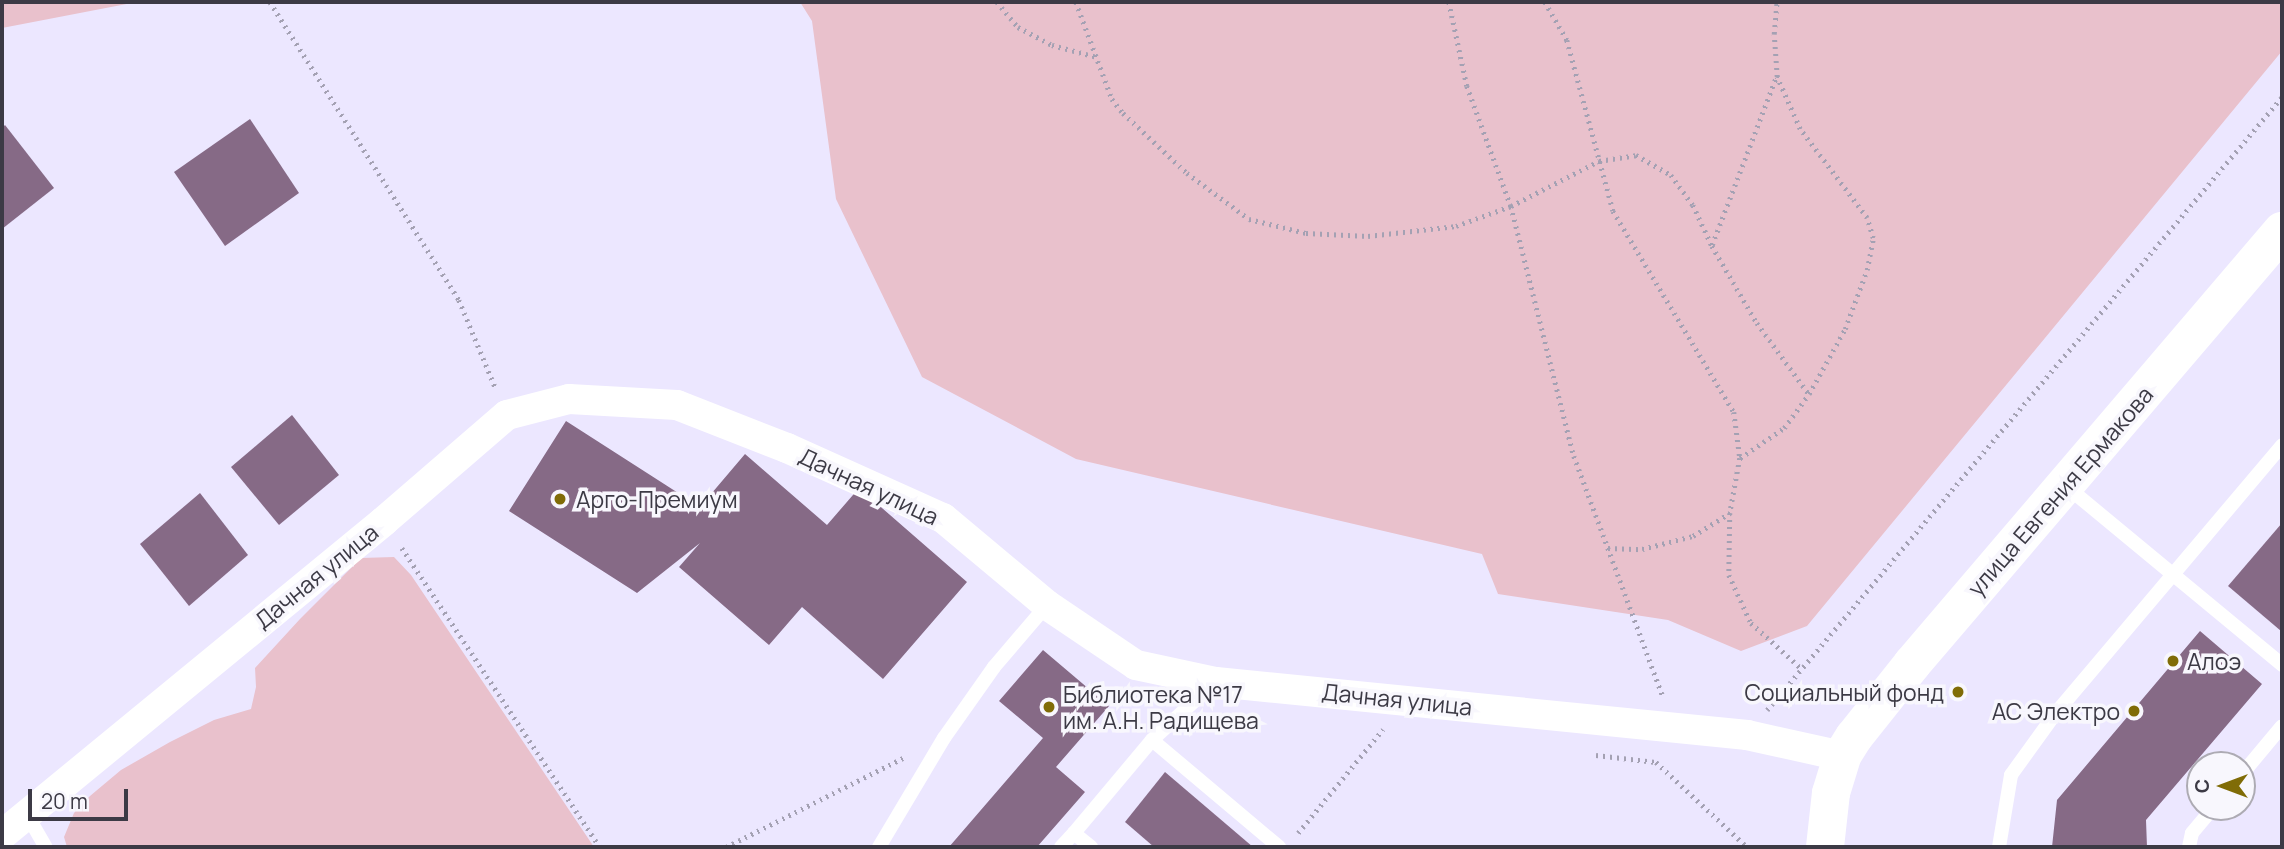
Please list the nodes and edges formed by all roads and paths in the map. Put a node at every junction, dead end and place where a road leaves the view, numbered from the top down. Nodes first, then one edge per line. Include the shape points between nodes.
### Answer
1 (270, 2) edge
2 (996, 2) edge
3 (1076, 2) edge
4 (1449, 2) edge
5 (1545, 2) edge
6 (1777, 2) edge
7 (1097, 57) junction
8 (1777, 77) junction
9 (2282, 97) edge
10 (1599, 161) junction
11 (1511, 206) junction
12 (2282, 231) edge
13 (1712, 246) junction
14 (1809, 394) junction
15 (507, 415) junction
16 (2282, 445) edge
17 (1740, 458) junction
18 (2065, 485) junction
19 (1730, 513) junction
20 (384, 521) junction
21 (1608, 548) junction
22 (2172, 574) junction
23 (1046, 605) junction
24 (2282, 665) edge
25 (1801, 668) junction
26 (1216, 681) junction
27 (1675, 726) junction
28 (2282, 726) edge
29 (1384, 728) dead end
30 (1747, 735) junction
31 (944, 738) junction
32 (1152, 740) junction
33 (1588, 754) dead end
34 (1842, 756) junction
35 (2256, 757) edge
36 (26, 813) junction
37 (2202, 821) edge
38 (1074, 832) junction
39 (2, 835) edge
40 (1294, 837) dead end
41 (46, 847) edge
42 (600, 847) edge
43 (726, 847) edge
44 (879, 847) edge
45 (1061, 847) edge
46 (1091, 847) edge
47 (1279, 847) edge
48 (1747, 847) edge
49 (1825, 847) edge
50 (1999, 847) edge
51 (2189, 847) edge

1 - 15 path via 460,300
2 - 7 path via 1018,27 1052,46
3 - 7 path
4 - 11 path via 1468,86
5 - 10 path via 1567,40
6 - 8 path
7 - 11 path via 1112,99 1123,113 1187,173 1249,219 1306,233 1368,236 1456,226
8 - 13 path
8 - 14 path via 1800,129 1867,218 1873,238 1867,270 1845,329
9 - 25 path
10 - 11 path
10 - 13 path via 1636,155 1671,175 1693,205
10 - 17 path via 1613,211 1734,412
11 - 21 path via 1574,456
12 - 18 main road, улица Евгения Ермакова
13 - 14 path via 1757,323
14 - 17 path via 1784,428
15 - 20 street, Дачная улица
15 - 23 street, Дачная улица via 569,399 677,405 943,518
16 - 22 lane
17 - 19 path
18 - 22 lane
18 - 34 main road, улица Евгения Ермакова via 1912,664
19 - 21 path via 1693,536 1642,549
19 - 25 path via 1729,575 1745,611 1751,624
20 - 36 street, Дачная улица
20 - 42 path
21 - 27 path
22 - 24 lane
22 - 50 lane via 2055,714 2011,775
23 - 26 street, Дачная улица via 1136,665
23 - 31 lane
25 - 30 path
26 - 27 street, Дачная улица
26 - 32 lane
27 - 30 street, Дачная улица
28 - 35 lane
29 - 40 path
30 - 34 street, Дачная улица
31 - 43 path
31 - 44 lane
32 - 38 lane
32 - 47 lane
33 - 48 path via 1656,762
34 - 49 main road via 1831,793
36 - 39 street, Дачная улица
36 - 41 lane
37 - 51 lane via 2192,832
38 - 45 lane
38 - 46 lane

